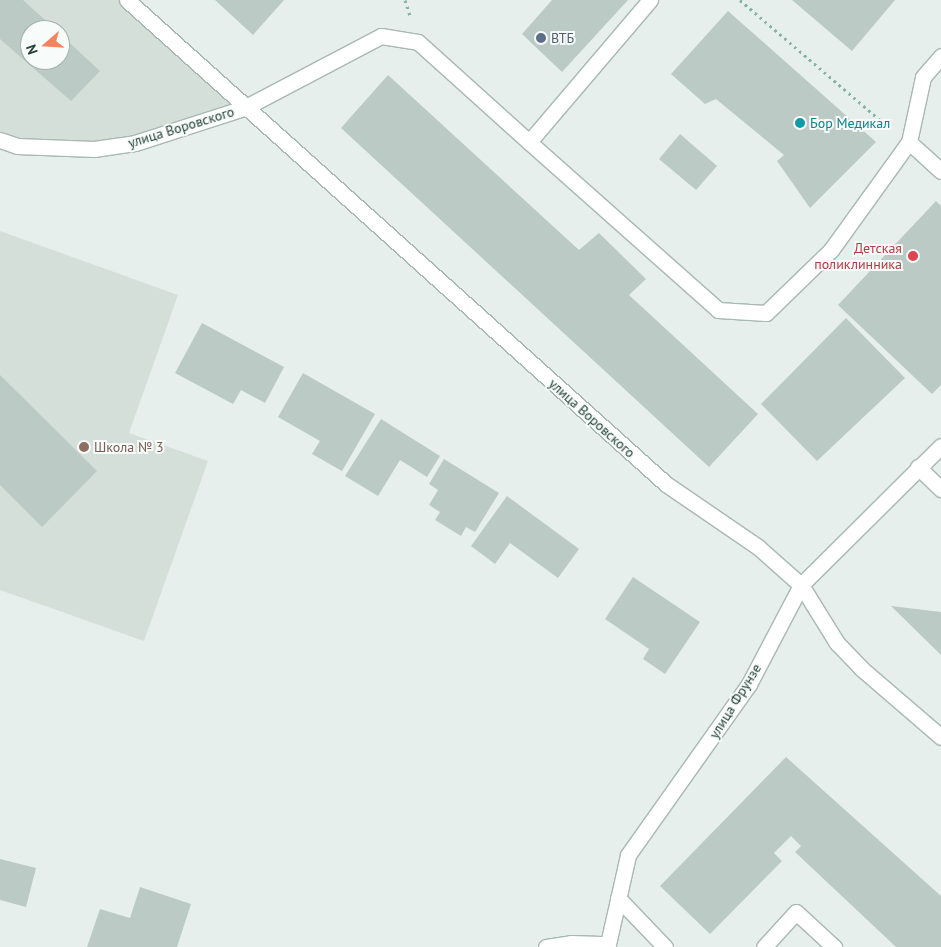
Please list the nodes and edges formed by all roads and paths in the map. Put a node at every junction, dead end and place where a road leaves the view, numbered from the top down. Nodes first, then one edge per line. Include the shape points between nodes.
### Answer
1 (127, 0) edge
2 (650, 0) edge
3 (740, 0) edge
4 (941, 56) edge
5 (244, 108) junction
6 (0, 140) edge
7 (529, 142) junction
8 (908, 142) junction
9 (941, 171) edge
10 (941, 446) edge
11 (918, 467) junction
12 (941, 489) edge
13 (801, 585) junction
14 (941, 737) edge
15 (618, 898) junction
16 (608, 945) edge
17 (546, 947) edge
18 (665, 947) edge
19 (764, 947) edge
20 (834, 947) edge

1 - 5 street, улица Воровского
2 - 7 street
3 - 8 path
4 - 8 street via 923,77
5 - 6 street, улица Воровского via 135,143 94,149 18,146
5 - 7 street via 381,36 418,42
5 - 13 street, улица Воровского via 666,484 758,547
7 - 8 street via 718,310 766,313 830,250
8 - 9 street
10 - 11 street
11 - 12 street
11 - 13 street
13 - 14 street via 837,642 862,669
13 - 15 street, улица Фрунзе via 749,684 628,855
15 - 16 street, улица Фрунзе
15 - 18 street
16 - 17 street, улица Фрунзе via 571,943
19 - 20 street via 796,912

